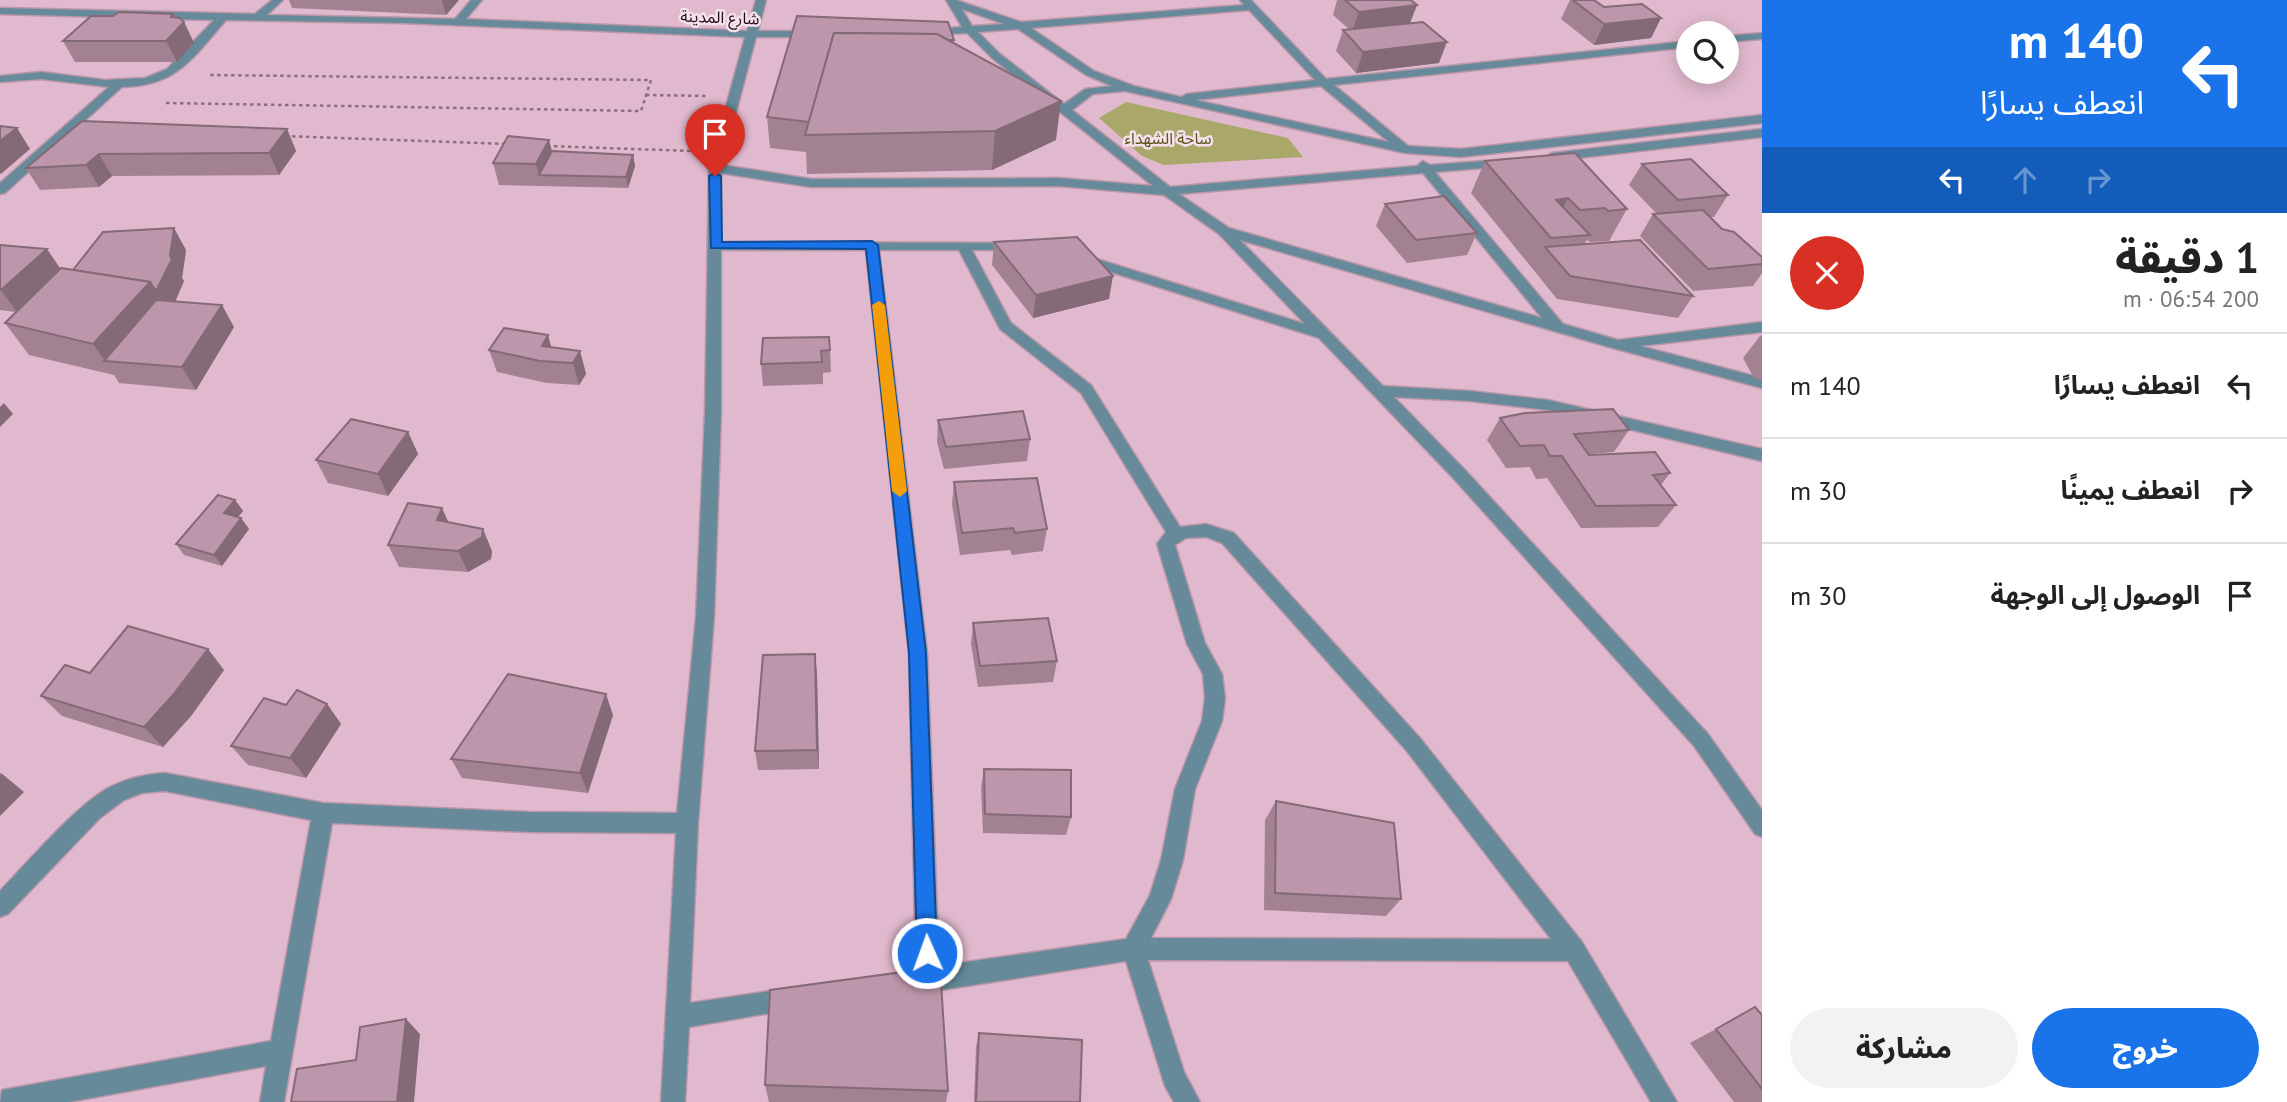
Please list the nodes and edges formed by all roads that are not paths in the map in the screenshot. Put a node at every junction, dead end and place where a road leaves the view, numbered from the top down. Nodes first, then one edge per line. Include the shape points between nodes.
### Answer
1 (22, 0) edge
2 (278, 0) edge
3 (477, 0) edge
4 (761, 0) edge
5 (953, 2) edge
6 (1249, 3) edge
7 (3, 11) edge
8 (222, 18) junction
9 (257, 19) junction
10 (458, 22) junction
11 (1019, 25) junction
12 (967, 27) junction
13 (914, 33) edge
14 (833, 34) edge
15 (752, 35) junction
16 (1762, 36) edge
17 (1739, 38) edge
18 (1676, 45) edge
19 (0, 79) edge
20 (120, 83) junction
21 (1324, 83) junction
22 (1131, 89) junction
23 (1173, 99) junction
24 (1065, 111) junction
25 (1762, 119) edge
26 (1762, 133) edge
27 (1405, 149) junction
28 (1544, 158) edge
29 (1517, 161) edge
30 (1429, 170) junction
31 (715, 172) junction
32 (0, 190) edge
33 (1167, 191) junction
34 (1224, 231) junction
35 (716, 239) junction
36 (872, 245) junction
37 (963, 245) junction
38 (1032, 247) edge
39 (1064, 254) edge
40 (1557, 327) junction
41 (1762, 327) edge
42 (1322, 334) junction
43 (1614, 344) junction
44 (1762, 383) edge
45 (1376, 391) junction
46 (1762, 455) edge
47 (1176, 534) junction
48 (323, 813) junction
49 (687, 823) junction
50 (1762, 827) edge
51 (0, 906) edge
52 (1133, 949) junction
53 (1574, 950) junction
54 (928, 980) junction
55 (901, 984) edge
56 (809, 998) edge
57 (676, 1017) junction
58 (280, 1051) junction
59 (2, 1102) edge
60 (272, 1102) edge
61 (673, 1102) edge
62 (1188, 1102) edge
63 (1665, 1102) edge

1 - 7 street
2 - 9 street
3 - 10 street
4 - 15 street
5 - 11 street
5 - 12 street
6 - 11 street
6 - 21 street
7 - 8 street, شارع المدينة
8 - 9 street, شارع المدينة
8 - 20 street via 167,75
9 - 10 street, شارع المدينة
10 - 15 street, شارع المدينة
11 - 12 street
11 - 22 street via 1090,73
12 - 13 street
12 - 24 street
14 - 15 street, شارع المدينة
15 - 31 street
16 - 17 street
18 - 21 street
19 - 20 street via 42,75
20 - 32 street
21 - 23 street
21 - 27 street
22 - 23 street
22 - 24 street via 1095,89 1075,98
23 - 27 street
24 - 33 street
25 - 27 street via 1461,153
26 - 28 street
27 - 30 street
29 - 30 street
30 - 33 street
30 - 40 street
31 - 33 street via 811,183 1059,182
31 - 35 street
33 - 34 street
34 - 40 street
34 - 42 street
35 - 36 street
35 - 49 street via 705,617
36 - 37 street
36 - 54 street via 918,653
37 - 38 street
37 - 47 street via 1006,326 1086,389
39 - 42 street via 1112,265
40 - 43 street
41 - 43 street
42 - 45 street
43 - 44 street
45 - 46 street via 1548,405
45 - 50 street via 1460,475 1701,740
47 - 52 street via 1166,544 1196,644 1212,674 1215,698 1212,721 1185,789 1160,900
47 - 53 street via 1214,531 1228,538 1413,744
48 - 49 street
48 - 51 street via 165,782 142,784 117,793 93,811
48 - 58 street
49 - 57 street
52 - 53 street
52 - 54 street
52 - 62 street via 1174,1077
53 - 63 street
54 - 55 street
56 - 57 street
57 - 61 street
58 - 59 street
58 - 60 street

